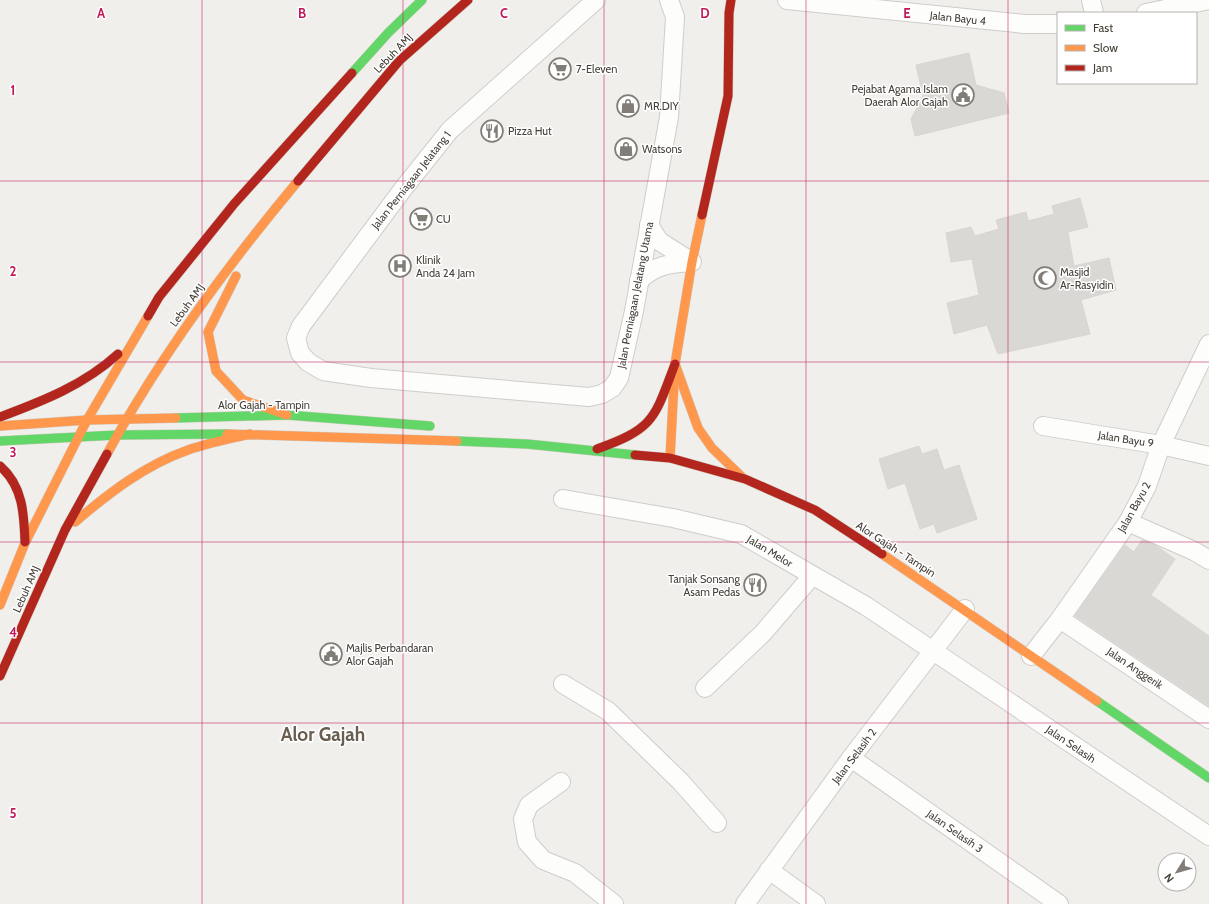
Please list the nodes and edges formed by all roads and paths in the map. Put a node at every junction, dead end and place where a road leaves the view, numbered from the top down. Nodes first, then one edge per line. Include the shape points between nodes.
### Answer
1 (422, 0) edge
2 (468, 0) edge
3 (596, 0) edge
4 (669, 0) edge
5 (725, 0) edge
6 (731, 0) edge
7 (1091, 0) edge
8 (1209, 0) edge
9 (795, 1) edge
10 (944, 8) edge
11 (1094, 12) edge
12 (1151, 12) edge
13 (729, 13) junction
14 (1057, 24) edge
15 (263, 223) junction
16 (649, 225) junction
17 (692, 262) junction
18 (639, 280) junction
19 (134, 336) junction
20 (1209, 344) edge
21 (300, 353) joint
22 (675, 364) junction
23 (287, 415) junction
24 (0, 417) edge
25 (127, 419) junction
26 (87, 420) junction
27 (0, 426) edge
28 (1043, 426) dead end
29 (441, 427) dead end
30 (464, 432) dead end
31 (250, 434) junction
32 (117, 435) junction
33 (78, 438) junction
34 (0, 441) edge
35 (527, 444) junction
36 (1161, 445) junction
37 (594, 450) junction
38 (1209, 456) edge
39 (670, 458) junction
40 (0, 466) edge
41 (745, 479) junction
42 (563, 499) dead end
43 (1128, 522) junction
44 (65, 530) junction
45 (25, 543) junction
46 (1209, 560) edge
47 (812, 576) junction
48 (0, 605) edge
49 (965, 610) junction
50 (1060, 619) junction
51 (932, 651) junction
52 (1031, 656) junction
53 (0, 676) edge
54 (563, 684) dead end
55 (705, 688) dead end
56 (1209, 719) edge
57 (851, 758) junction
58 (1209, 778) edge
59 (561, 782) dead end
60 (716, 823) dead end
61 (1209, 836) edge
62 (769, 870) junction
63 (614, 904) edge
64 (745, 904) edge
65 (816, 904) edge
66 (1059, 904) edge

1 - 19 main road, Lebuh AMJ via 388,33 234,204 159,297
2 - 15 main road, Lebuh AMJ via 399,61
3 - 21 street, Jalan Perniagaan Jelatang 1 via 450,130 301,326 296,338
4 - 16 street, Jalan Perniagaan Jelatang Utama via 675,17 673,73 669,117
5 - 13 main road
6 - 13 main road
7 - 11 street
8 - 12 street
9 - 10 street, Jalan Bayu 4
10 - 14 street, Jalan Bayu 4 via 1025,24
13 - 17 main road via 728,96
15 - 23 main road via 208,332 216,371 244,400
15 - 25 main road, Lebuh AMJ via 183,330
16 - 17 street via 659,241
16 - 18 street, Jalan Perniagaan Jelatang Utama
17 - 18 street via 652,269
17 - 22 main road
18 - 21 street, Jalan Perniagaan Jelatang Utama via 619,378 612,388 589,397 334,373 323,371 308,362
19 - 24 main road via 104,368 59,394
19 - 26 main road, Lebuh AMJ
20 - 36 street, Jalan Bayu 2
22 - 37 main road via 657,412 644,426 629,437
22 - 39 main road
22 - 41 main road via 688,406 699,429 714,450
23 - 25 main road, Alor Gajah - Tampin
23 - 29 main road, Alor Gajah - Tampin
25 - 26 main road, Alor Gajah - Tampin
25 - 32 main road, Lebuh AMJ
26 - 27 main road, Alor Gajah - Tampin
26 - 33 main road, Lebuh AMJ
28 - 36 street, Jalan Bayu 9
30 - 35 main road, Alor Gajah - Tampin
31 - 32 main road, Alor Gajah - Tampin
31 - 35 main road, Alor Gajah - Tampin
31 - 44 main road via 180,453 133,476
32 - 33 main road, Alor Gajah - Tampin
32 - 44 main road, Lebuh AMJ
33 - 34 main road, Alor Gajah - Tampin
33 - 45 main road, Lebuh AMJ
35 - 37 main road, Alor Gajah - Tampin
36 - 38 street, Jalan Bayu 9
36 - 43 street, Jalan Bayu 2 via 1147,486
37 - 39 main road, Alor Gajah - Tampin
39 - 41 main road, Alor Gajah - Tampin
40 - 45 main road via 16,483 22,504
41 - 49 main road, Alor Gajah - Tampin via 815,510
42 - 47 street, Jalan Melor via 673,518 742,534
43 - 46 street
43 - 50 street, Jalan Bayu 2
44 - 53 main road, Lebuh AMJ
45 - 48 main road, Lebuh AMJ
47 - 51 street, Jalan Melor via 866,606
47 - 55 street via 763,633
49 - 51 street, Jalan Selasih 2
49 - 52 main road, Alor Gajah - Tampin
50 - 52 street, Jalan Bayu 2
50 - 56 street, Jalan Anggerik
51 - 57 street, Jalan Selasih 2
51 - 61 street, Jalan Selasih
52 - 58 main road, Alor Gajah - Tampin
54 - 60 street via 608,711 681,782
57 - 62 street, Jalan Selasih 2
57 - 66 street, Jalan Selasih 3
59 - 63 street via 529,805 523,819 527,842 543,860 575,873
62 - 64 street, Jalan Selasih 2
62 - 65 street

